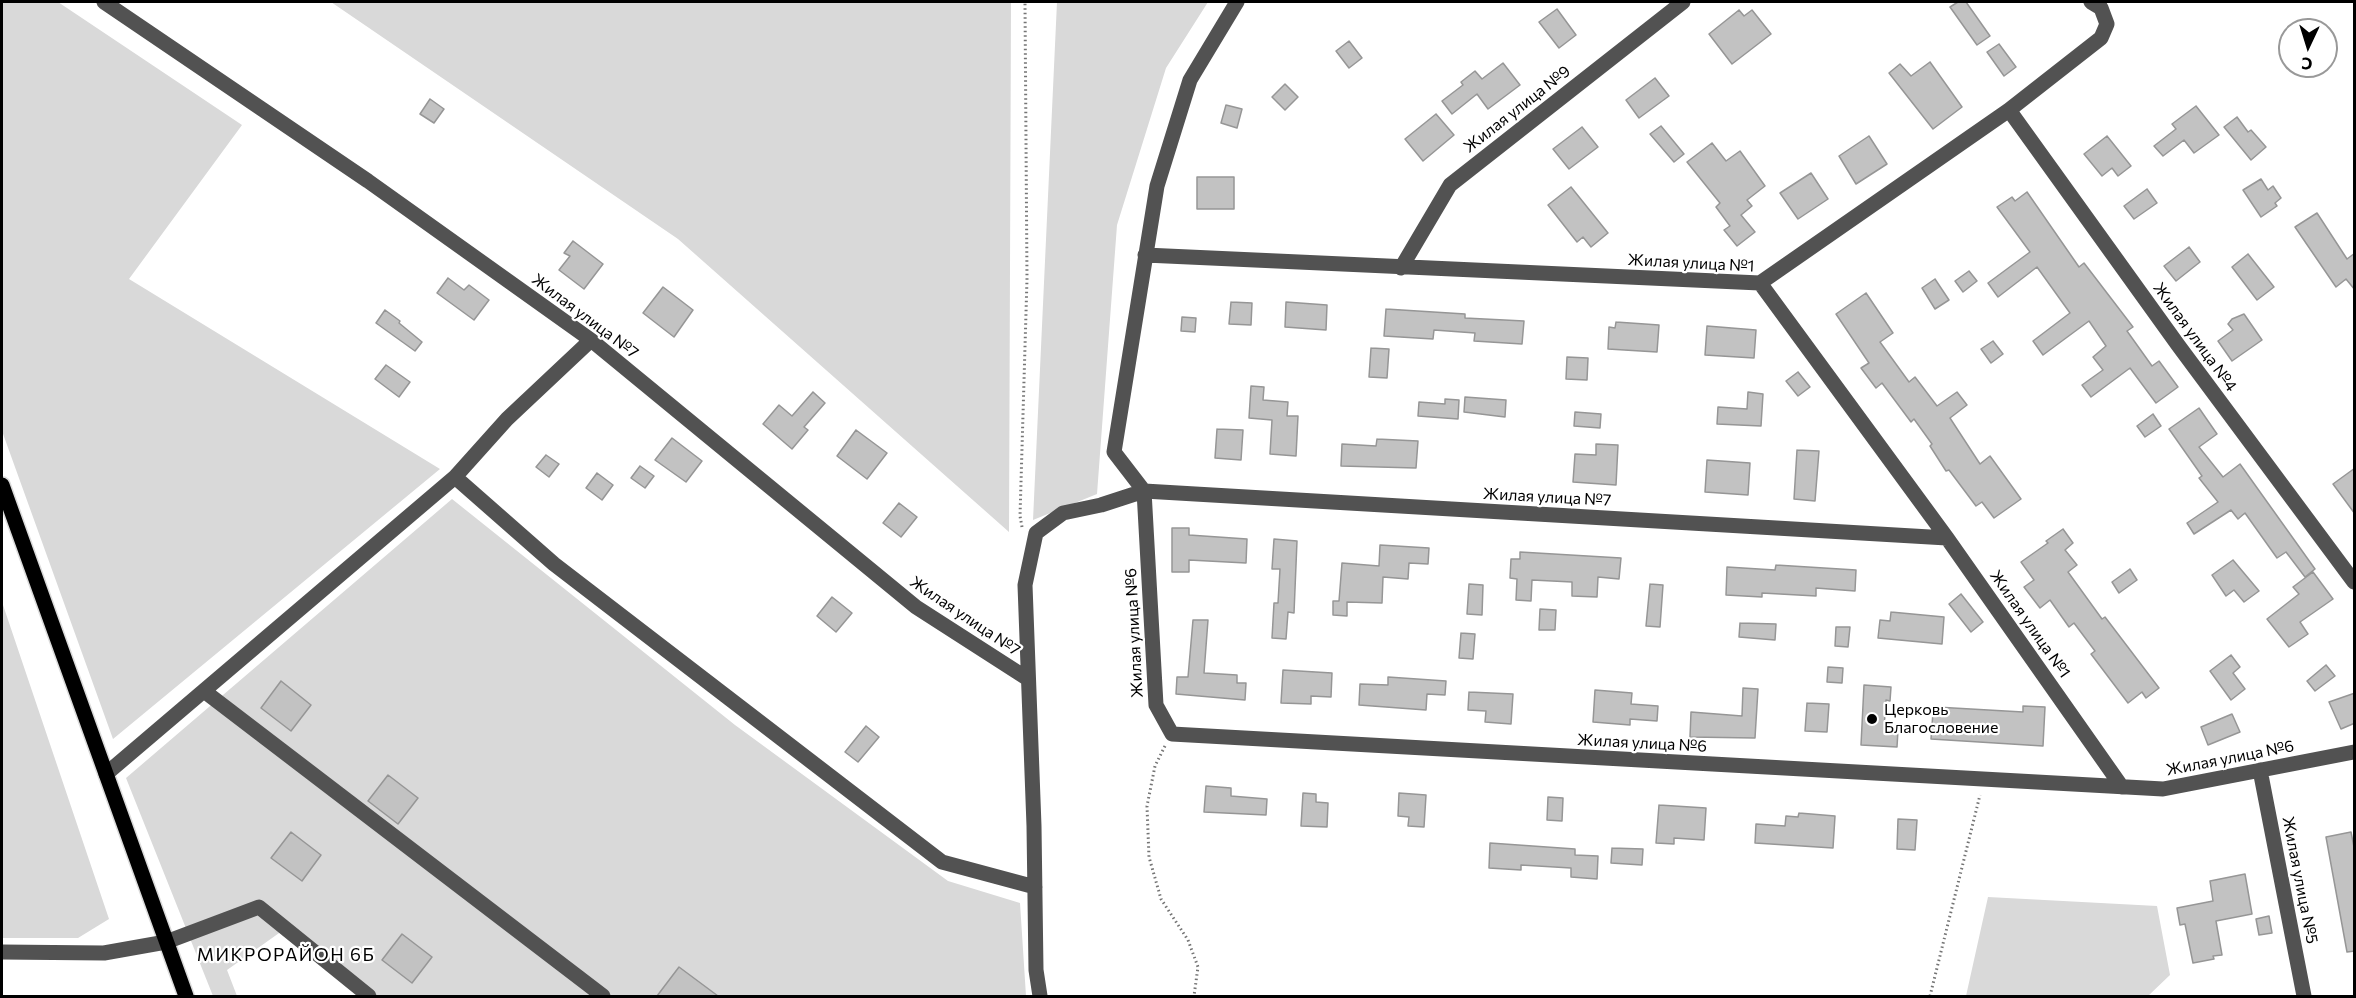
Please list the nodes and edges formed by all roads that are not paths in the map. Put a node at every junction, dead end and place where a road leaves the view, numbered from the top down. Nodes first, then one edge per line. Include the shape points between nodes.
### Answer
1 (104, 2) edge
2 (1237, 2) edge
3 (1683, 2) edge
4 (2091, 2) edge
5 (2009, 110) junction
6 (1145, 255) junction
7 (1401, 268) junction
8 (1760, 283) junction
9 (591, 340) junction
10 (455, 477) junction
11 (2, 485) edge
12 (1144, 491) junction
13 (1947, 538) junction
14 (2355, 582) edge
15 (1028, 679) junction
16 (204, 691) junction
17 (2355, 753) edge
18 (2260, 770) junction
19 (106, 774) junction
20 (2122, 787) junction
21 (1035, 887) junction
22 (166, 942) junction
23 (2, 952) edge
24 (186, 996) edge
25 (369, 996) edge
26 (603, 996) edge
27 (1040, 996) edge
28 (2304, 996) edge

1 - 9 street, Жилая улица №7 via 368,181
2 - 6 street via 1190,80 1157,186
3 - 7 street, Жилая улица №9 via 1450,185
4 - 5 street via 2101,8 2107,24 2101,38
5 - 8 street
5 - 14 street, Жилая улица №4
6 - 7 street, Жилая улица №1
6 - 12 street via 1114,452
7 - 8 street, Жилая улица №1
8 - 13 street, Жилая улица №1
9 - 10 street via 507,419
9 - 15 street, Жилая улица №7 via 916,607
10 - 16 street
10 - 21 street via 554,564 942,862
11 - 19 main road
12 - 13 street, Жилая улица №7
12 - 15 street via 1063,513 1036,533 1025,585
12 - 20 street, Жилая улица №6 via 1156,705 1172,734
13 - 20 street, Жилая улица №1
15 - 21 street
16 - 19 street
16 - 26 street
17 - 18 street, Жилая улица №6
18 - 20 street, Жилая улица №6 via 2163,789
18 - 28 street, Жилая улица №5
19 - 22 main road
21 - 27 street
22 - 23 street via 104,953
22 - 24 main road
22 - 25 street via 259,907

